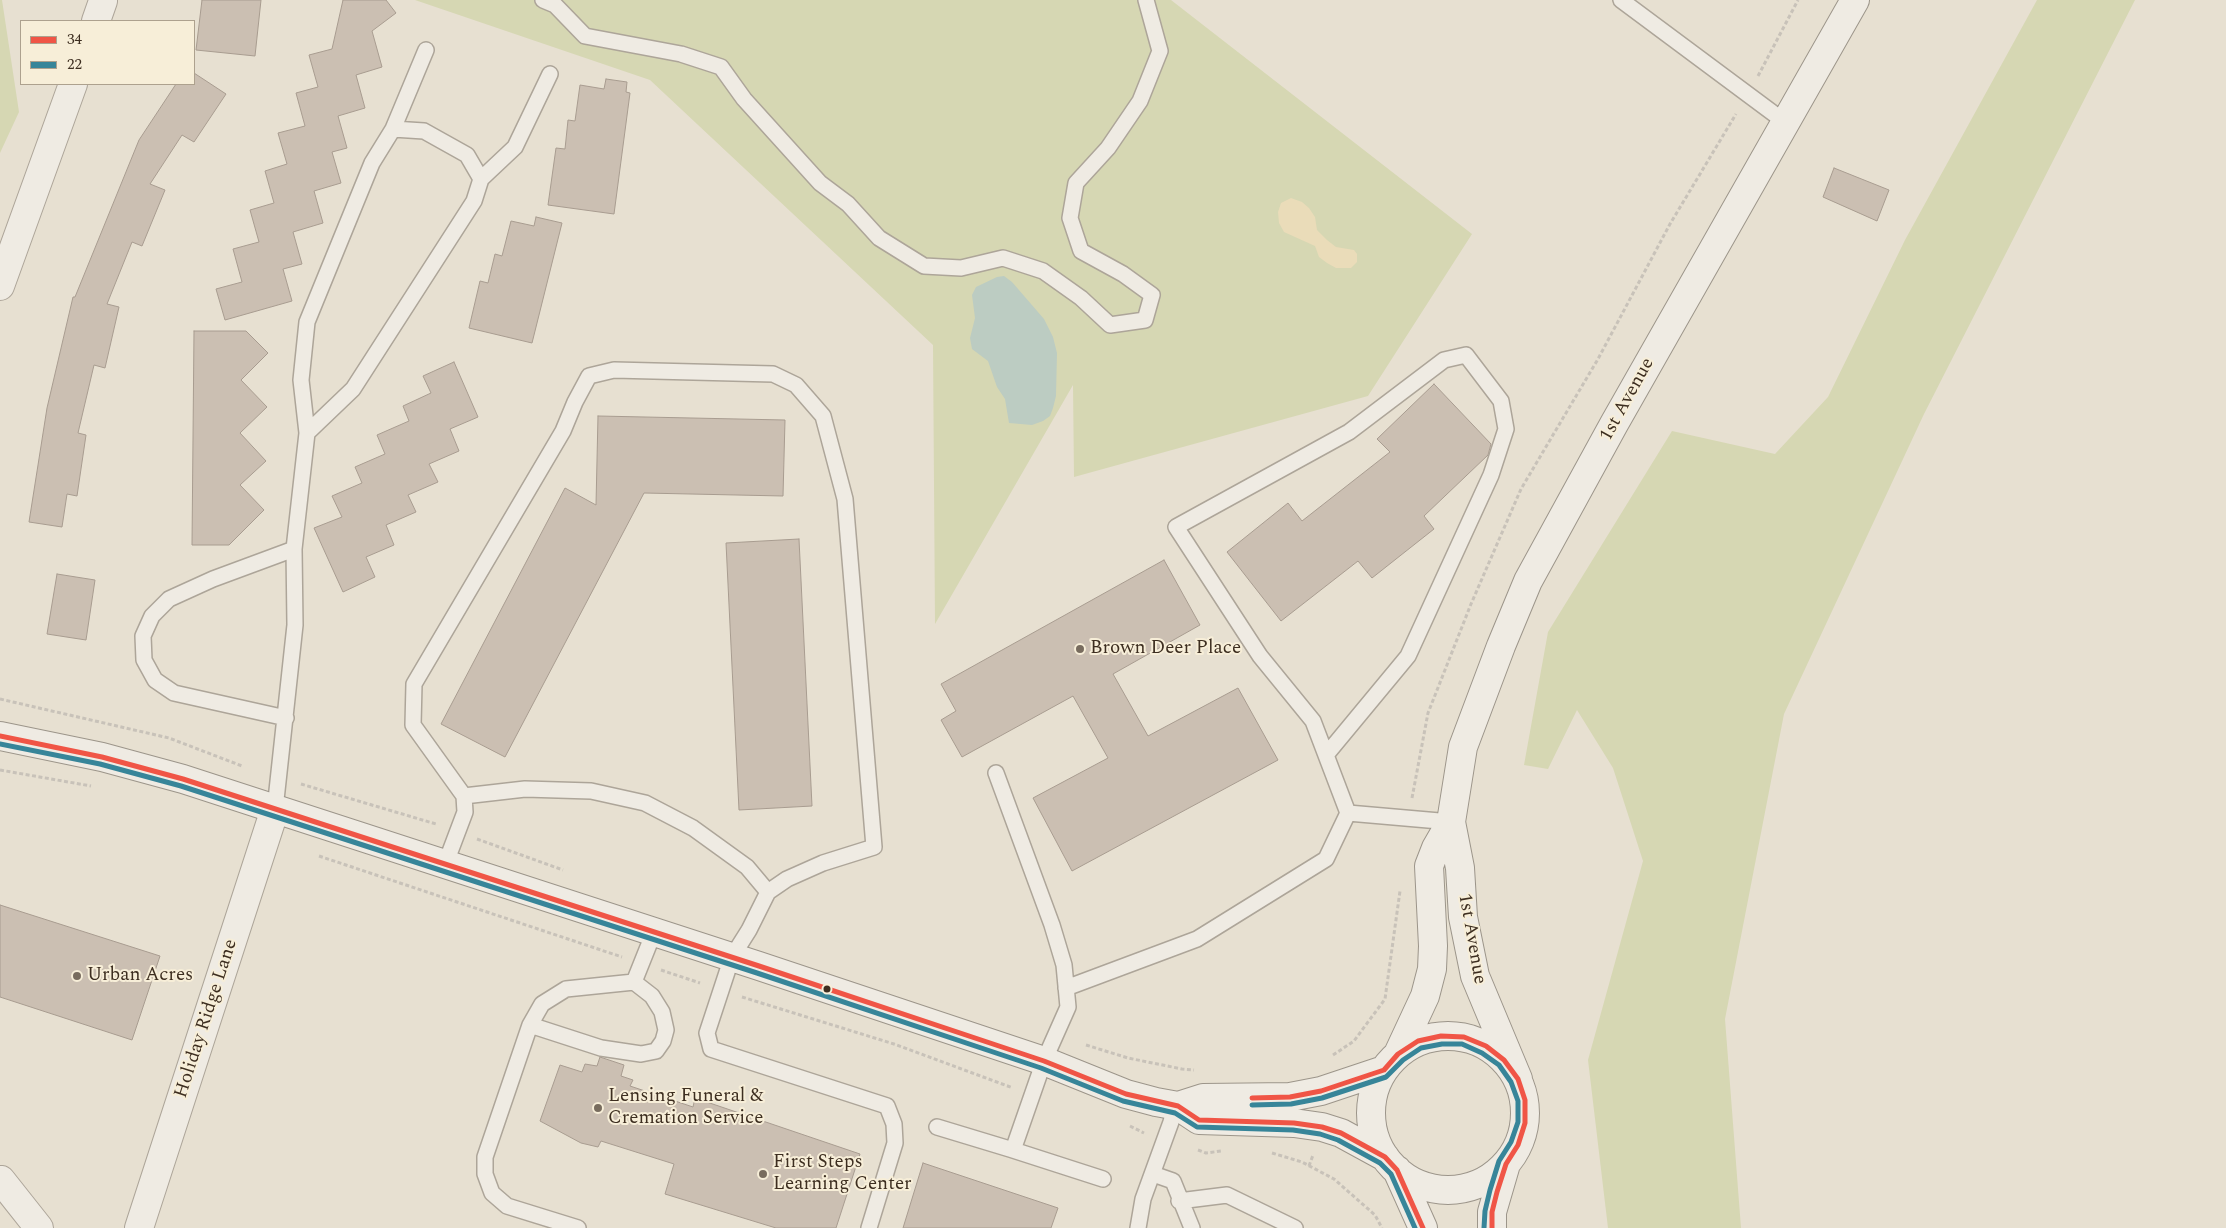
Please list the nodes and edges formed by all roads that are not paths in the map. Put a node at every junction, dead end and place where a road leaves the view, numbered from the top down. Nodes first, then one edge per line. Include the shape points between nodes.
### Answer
1 (543, 0) edge
2 (1146, 0) edge
3 (1621, 0) edge
4 (1855, 0) edge
5 (426, 50) dead end
6 (550, 74) dead end
7 (73, 85) edge
8 (1786, 122) junction
9 (393, 129) junction
10 (481, 179) junction
11 (0, 286) edge
12 (307, 433) junction
13 (294, 549) junction
14 (286, 718) junction
15 (0, 736) edge
16 (1326, 755) junction
17 (996, 773) dead end
18 (464, 796) junction
19 (274, 809) junction
20 (1348, 813) junction
21 (1451, 822) junction
22 (445, 864) junction
23 (768, 892) junction
24 (654, 932) junction
25 (732, 957) junction
26 (634, 982) junction
27 (1066, 988) junction
28 (530, 1025) junction
29 (1044, 1062) junction
30 (1391, 1062) junction
31 (1518, 1079) junction
32 (1176, 1105) junction
33 (938, 1127) dead end
34 (1013, 1150) junction
35 (1391, 1164) junction
36 (1506, 1164) junction
37 (1153, 1174) junction
38 (1103, 1179) dead end
39 (1, 1180) edge
40 (1179, 1201) junction
41 (39, 1228) edge
42 (139, 1228) edge
43 (578, 1228) edge
44 (868, 1228) edge
45 (1138, 1228) edge
46 (1192, 1228) edge
47 (1295, 1228) edge
48 (1423, 1228) edge
49 (1492, 1228) edge

1 - 2 lane via 555,6 585,36 680,54 721,67 744,99 820,183 848,204 879,238 924,266 960,268 1003,258 1043,271 1082,298 1110,325 1145,320 1152,294 1082,251 1070,218 1076,183 1108,148 1140,100 1160,51
3 - 8 lane
4 - 8 street, 1st Avenue
5 - 9 lane
6 - 10 lane via 515,147
7 - 11 street
8 - 21 street, 1st Avenue via 1528,581 1463,747
9 - 10 lane via 424,131 467,155
9 - 12 lane via 372,164 306,322 301,380
10 - 12 lane via 474,201 353,389
12 - 13 lane
13 - 14 lane via 295,625
13 - 14 lane via 169,598 152,616 143,636 144,660 155,680 174,693
14 - 19 lane
15 - 19 street via 102,756
16 - 16 lane via 1408,656 1491,475 1506,428 1501,401 1466,355 1444,360 1348,432 1176,528 1260,656 1313,722
16 - 20 lane
17 - 27 lane via 1052,925 1064,965
18 - 22 lane via 464,812
18 - 23 lane via 525,789 590,791 644,803 693,828 747,868
18 - 23 lane via 413,725 414,684 563,431 590,376 614,370 773,374 796,385 823,416 845,499 874,847 823,863 787,879
19 - 22 street
19 - 42 street, Holiday Ridge Lane
20 - 21 lane
20 - 27 lane via 1326,859 1197,938
21 - 30 street, 1st Avenue via 1429,866 1432,969 1425,996
21 - 31 street, 1st Avenue via 1460,868 1463,917 1475,976
22 - 24 street
23 - 25 lane
24 - 25 street
24 - 26 lane
25 - 29 street
25 - 44 lane via 707,1033 712,1050 888,1106 894,1124 895,1143
26 - 28 lane via 566,989 542,1004
26 - 28 lane via 652,996 662,1012 666,1030 656,1051 640,1054 601,1048
27 - 29 lane via 1068,1007
28 - 43 lane via 485,1158 485,1174 492,1194 507,1206
29 - 32 street via 1126,1094
29 - 34 lane
30 - 31 street via 1418,1041 1441,1036 1464,1037 1486,1046 1504,1060
30 - 32 street via 1321,1091 1290,1097 1204,1098
30 - 35 street via 1374,1091 1371,1114 1375,1137
31 - 36 street via 1524,1100 1525,1123 1518,1145
32 - 35 street via 1199,1120 1294,1123 1341,1132
32 - 37 lane
33 - 34 lane
34 - 38 lane
35 - 36 street via 1417,1183 1441,1189 1465,1188 1488,1179
35 - 48 street
36 - 49 street via 1492,1212
37 - 40 lane via 1173,1181
37 - 45 lane via 1143,1199
39 - 41 street
40 - 46 lane
40 - 47 lane via 1226,1195

